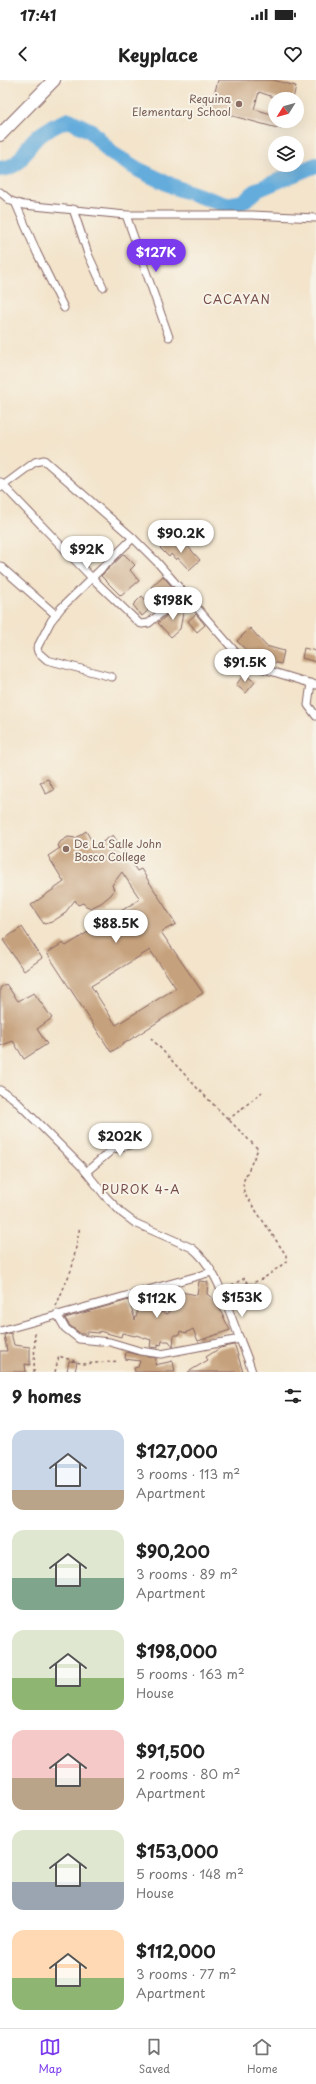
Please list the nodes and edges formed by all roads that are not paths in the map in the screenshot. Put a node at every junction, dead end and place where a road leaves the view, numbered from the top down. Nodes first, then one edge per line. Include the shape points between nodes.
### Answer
1 (54, 80) edge
2 (0, 135) edge
3 (0, 192) edge
4 (16, 204) junction
5 (73, 209) junction
6 (126, 215) junction
7 (316, 218) edge
8 (103, 287) dead end
9 (64, 308) dead end
10 (169, 337) dead end
11 (1, 485) edge
12 (133, 538) junction
13 (0, 566) edge
14 (92, 578) junction
15 (185, 594) junction
16 (56, 615) junction
17 (112, 677) dead end
18 (313, 684) edge
19 (316, 716) edge
20 (0, 1090) edge
21 (144, 1135) dead end
22 (86, 1172) junction
23 (212, 1272) junction
24 (57, 1314) junction
25 (0, 1331) edge
26 (240, 1339) junction
27 (252, 1372) edge

1 - 2 highway
3 - 4 street
4 - 5 street
4 - 9 street
5 - 6 street
5 - 8 street via 88,254
6 - 7 street via 226,214
6 - 10 street
11 - 12 street via 35,462 44,460
11 - 14 street
12 - 14 street
12 - 15 street
13 - 16 street
14 - 15 street via 142,624 149,623
14 - 16 street
15 - 18 street via 246,661 254,666
16 - 17 street via 37,648 42,657
18 - 19 street via 308,705
20 - 22 street via 13,1098
21 - 22 street via 134,1144 113,1149
22 - 23 street via 123,1214 192,1248
23 - 24 street via 106,1303
23 - 26 street
24 - 25 street
24 - 26 street via 65,1328 79,1339 110,1342 151,1353 161,1354
26 - 27 street

